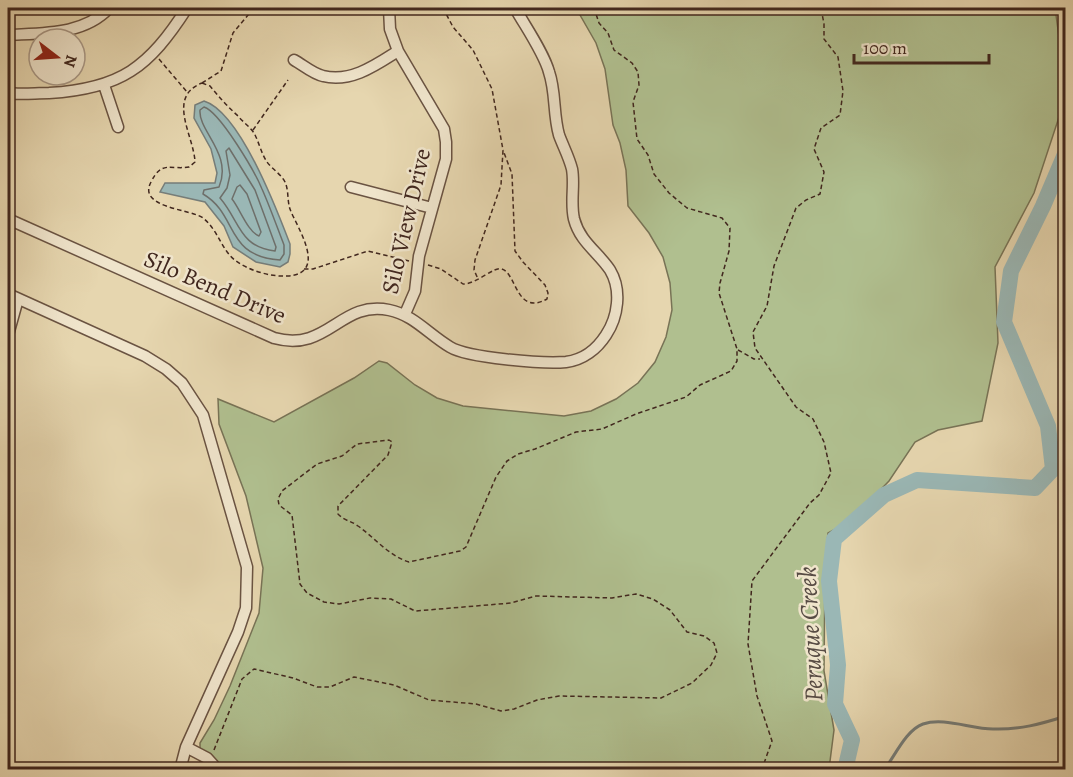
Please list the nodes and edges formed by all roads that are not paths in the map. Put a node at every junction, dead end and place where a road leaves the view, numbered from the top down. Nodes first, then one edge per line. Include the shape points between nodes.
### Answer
1 (110, 8) edge
2 (187, 8) edge
3 (389, 8) edge
4 (515, 8) edge
5 (8, 35) edge
6 (399, 51) junction
7 (294, 60) dead end
8 (104, 85) junction
9 (8, 93) edge
10 (118, 127) dead end
11 (351, 187) dead end
12 (432, 208) junction
13 (8, 219) edge
14 (8, 294) edge
15 (18, 299) junction
16 (405, 314) junction
17 (8, 335) edge
18 (186, 747) junction
19 (180, 770) edge
20 (218, 770) edge

1 - 5 street via 98,19 72,29
2 - 8 street via 155,52 133,70
3 - 6 street, Silo View Drive via 390,29
4 - 16 street, Silo Bend Drive via 549,70 559,133 572,170 574,218 581,236 613,278 617,296 614,320 602,342 591,352 579,359 555,362 459,352
6 - 7 street via 362,72 342,78 322,76
6 - 12 street, Silo View Drive via 444,129 446,159
8 - 9 street via 75,91
8 - 10 street
11 - 12 street
12 - 16 street, Silo View Drive via 419,256 415,291
13 - 16 street, Silo Bend Drive via 286,341 309,339 363,309
14 - 15 street
15 - 17 street
15 - 18 street via 166,369 182,383 202,415 247,567 247,589 246,609 238,632
18 - 19 street
18 - 20 street via 207,758

